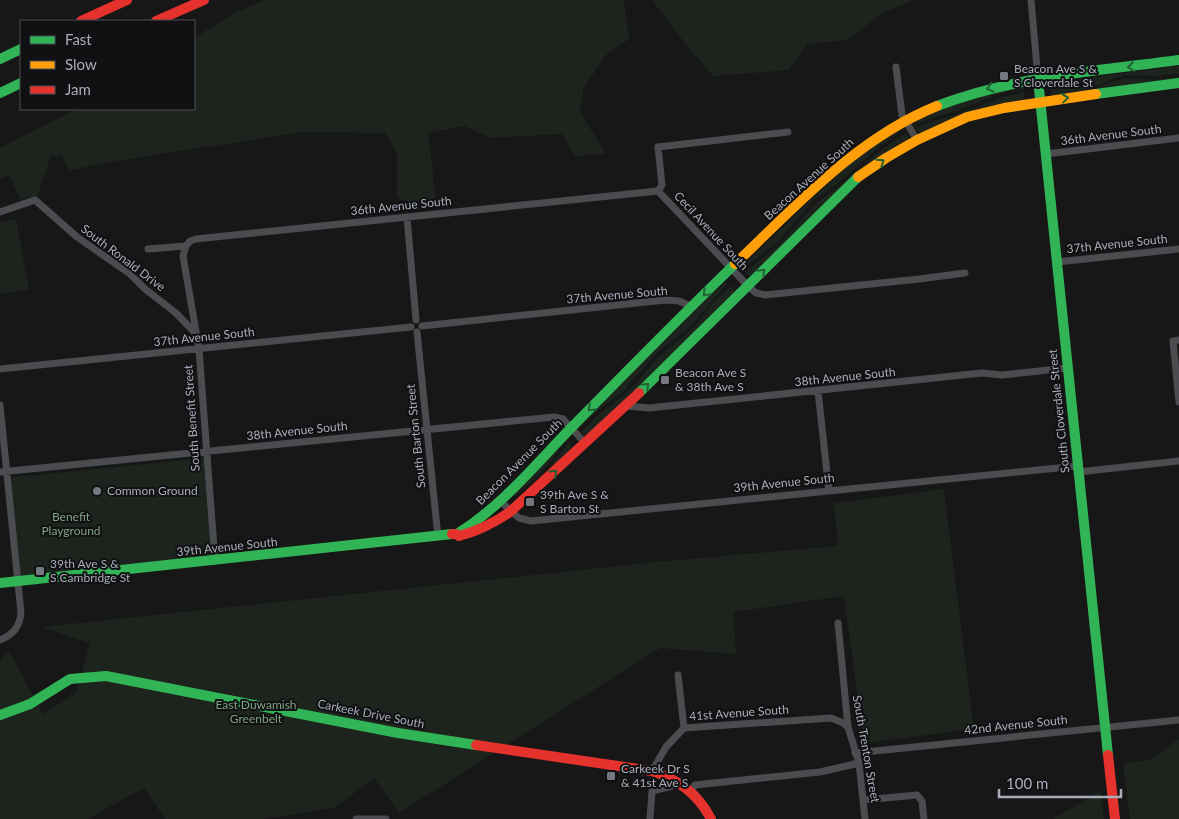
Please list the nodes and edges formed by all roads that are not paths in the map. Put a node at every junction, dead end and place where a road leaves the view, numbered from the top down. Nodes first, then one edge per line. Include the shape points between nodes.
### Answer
1 (127, 0) edge
2 (204, 0) edge
3 (1031, 0) edge
4 (83, 20) edge
5 (158, 20) edge
6 (20, 49) edge
7 (0, 59) edge
8 (1179, 60) edge
9 (896, 67) dead end
10 (1038, 79) junction
11 (20, 83) edge
12 (1179, 84) edge
13 (0, 93) edge
14 (1040, 102) junction
15 (905, 120) junction
16 (788, 132) dead end
17 (1179, 138) edge
18 (917, 140) junction
19 (1046, 154) junction
20 (658, 191) junction
21 (0, 212) edge
22 (406, 217) junction
23 (186, 246) junction
24 (148, 249) dead end
25 (1179, 249) edge
26 (1057, 262) junction
27 (730, 269) junction
28 (964, 273) dead end
29 (748, 286) junction
30 (693, 307) junction
31 (416, 320) junction
32 (411, 327) junction
33 (420, 329) junction
34 (196, 335) junction
35 (1176, 341) edge
36 (199, 349) junction
37 (1067, 368) junction
38 (0, 369) edge
39 (818, 391) junction
40 (1179, 402) edge
41 (0, 404) edge
42 (626, 406) junction
43 (571, 427) junction
44 (427, 430) junction
45 (585, 443) junction
46 (206, 452) junction
47 (1179, 461) edge
48 (1078, 469) junction
49 (3, 472) edge
50 (829, 491) junction
51 (500, 501) junction
52 (512, 512) junction
53 (456, 534) junction
54 (438, 537) junction
55 (215, 561) junction
56 (18, 581) junction
57 (0, 582) edge
58 (838, 623) dead end
59 (0, 640) edge
60 (678, 675) dead end
61 (0, 715) edge
62 (1179, 720) edge
63 (848, 727) junction
64 (684, 728) junction
65 (1104, 728) junction
66 (854, 753) junction
67 (859, 763) junction
68 (652, 772) junction
69 (685, 786) junction
70 (864, 800) junction
71 (356, 819) edge
72 (386, 819) edge
73 (650, 819) edge
74 (711, 819) edge
75 (865, 819) edge
76 (924, 819) edge
77 (1114, 819) edge

1 - 4 main road
2 - 5 main road
3 - 10 street, South Cloverdale Street
6 - 7 main road
8 -> 10 main road, Beacon Avenue South
9 - 15 street
10 - 14 main road, South Cloverdale Street
10 -> 15 main road, Beacon Avenue South via 971,93
11 - 13 main road
14 -> 12 main road
14 - 18 main road via 967,117
14 - 19 main road, South Cloverdale Street
15 - 18 street
15 - 27 main road, Beacon Avenue South via 844,162
16 - 20 street via 658,147 662,185
17 - 19 street, 36th Avenue South
29 -> 18 main road via 854,180
19 - 26 main road, South Cloverdale Street
20 - 22 street, 36th Avenue South
20 - 27 street, Cecil Avenue South
21 - 34 street, South Ronald Drive via 34,200 77,237 130,274 176,313
22 - 23 street, 36th Avenue South via 196,239 190,240
22 - 31 street
23 - 24 street, 36th Avenue South
23 - 34 street, South Benefit Street via 183,256
25 - 26 street, 37th Avenue South
26 - 37 main road, South Cloverdale Street
27 - 29 street, Cecil Avenue South
27 -> 30 main road, Beacon Avenue South
28 - 29 street via 765,294 756,293
42 -> 29 main road
30 - 33 street, 37th Avenue South via 665,300
30 -> 43 main road, Beacon Avenue South
31 - 32 street
31 - 33 street via 420,321
32 - 33 street
32 - 36 street, 37th Avenue South
33 - 44 street, South Barton Street
34 - 36 street, South Benefit Street
35 - 40 street
36 - 38 street, 37th Avenue South
36 - 46 street, South Benefit Street
37 - 39 street, 38th Avenue South
37 - 48 main road, South Cloverdale Street
39 - 42 street, 38th Avenue South via 649,408
39 - 50 street
41 - 49 street
42 - 45 main road
43 - 44 street, 38th Avenue South via 563,419 554,417
43 - 45 street, 38th Avenue South
43 - 51 main road, Beacon Avenue South
44 - 46 street, 38th Avenue South
44 - 54 street, South Barton Street
52 -> 45 main road
46 - 49 street, 38th Avenue South
46 - 55 street, South Benefit Street
47 - 48 street, 39th Avenue South
48 - 50 street, 39th Avenue South
48 - 65 main road, South Cloverdale Street
49 - 56 street
50 - 52 street, 39th Avenue South via 531,521 525,521
51 - 52 street, 39th Avenue South
51 - 53 main road, Beacon Avenue South
52 - 53 main road via 488,527 469,534
53 - 54 main road, 39th Avenue South
54 - 55 main road, 39th Avenue South
55 - 56 main road, 39th Avenue South
56 - 57 main road, 39th Avenue South
56 - 59 street via 21,612 17,627
58 - 63 street, South Trenton Street
60 - 64 street
61 - 68 main road, Carkeek Drive South via 30,704 70,680 106,676 398,733
62 - 65 street, 42nd Avenue South
63 - 64 street, 41st Avenue South via 832,718
63 - 66 street, South Trenton Street
64 - 68 street, 41st Avenue South via 666,746
65 - 66 street, 42nd Avenue South
65 - 77 main road, South Cloverdale Street
66 - 67 street, South Trenton Street
67 - 69 street via 820,772
67 - 70 street, South Trenton Street
68 - 69 main road, Carkeek Drive South
69 - 73 street via 652,791
69 - 74 main road
70 - 75 street, South Trenton Street
70 - 76 street via 917,795 922,800
71 - 72 street

